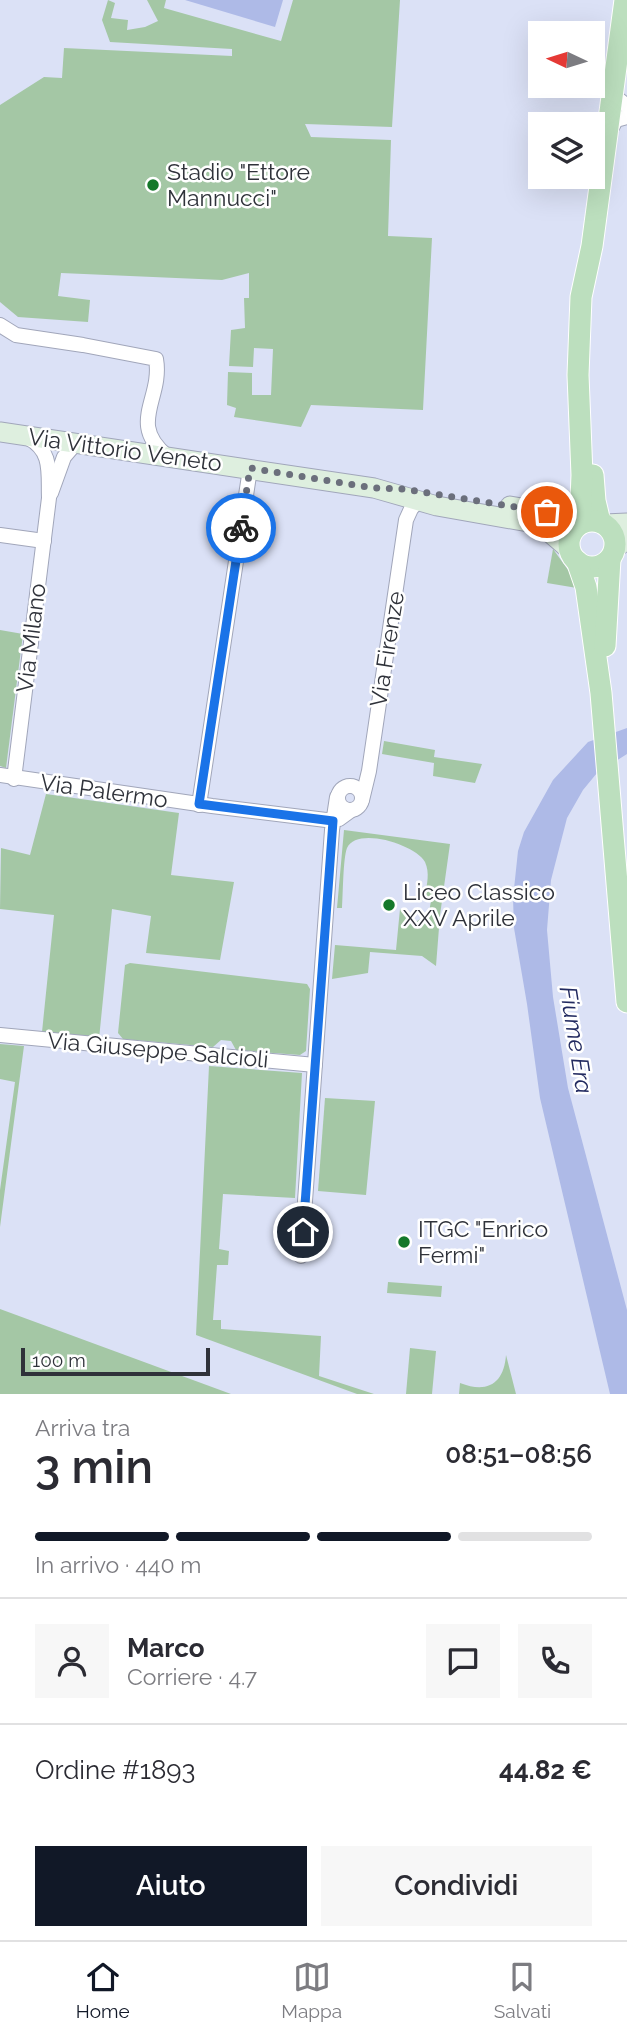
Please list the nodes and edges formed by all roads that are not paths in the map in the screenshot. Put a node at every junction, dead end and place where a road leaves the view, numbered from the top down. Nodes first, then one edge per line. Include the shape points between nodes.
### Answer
1 (624, 2) edge
2 (621, 28) junction
3 (627, 57) edge
4 (621, 92) edge
5 (627, 117) edge
6 (607, 137) junction
7 (0, 326) edge
8 (0, 432) edge
9 (24, 436) junction
10 (76, 443) junction
11 (167, 456) junction
12 (250, 468) junction
13 (374, 488) junction
14 (49, 498) junction
15 (418, 501) junction
16 (591, 523) junction
17 (627, 523) edge
18 (0, 536) edge
19 (44, 541) junction
20 (617, 549) edge
21 (574, 556) junction
22 (601, 693) junction
23 (7, 777) edge
24 (337, 797) junction
25 (362, 800) junction
26 (199, 804) junction
27 (350, 811) junction
28 (333, 821) junction
29 (627, 1002) edge
30 (0, 1035) edge
31 (315, 1065) junction
32 (301, 1255) dead end

1 - 2 main road
2 - 3 street
2 - 4 main road
4 - 6 main road
5 - 6 street via 616,120
6 - 16 main road via 591,250
7 - 11 street via 16,335 152,357 157,362 148,429 154,444
8 - 9 main road, Via Vittorio Veneto
9 - 10 main road, Via Vittorio Veneto
9 - 14 street, Via Milano via 46,454
10 - 11 main road, Via Vittorio Veneto
10 - 14 street, Via Milano via 64,457
11 - 12 main road, Via Vittorio Veneto
12 - 13 main road, Via Vittorio Veneto
12 - 26 street
13 - 15 main road, Via Vittorio Veneto
13 - 16 main road, Via Vittorio Veneto via 524,508
14 - 19 street, Via Milano
15 - 21 main road, Via Vittorio Veneto via 534,523
15 - 25 street, Via Firenze via 407,520
16 - 17 main road, Via Vittorio Veneto
16 - 20 main road via 614,536
16 - 21 main road via 571,536
18 - 19 street
19 - 23 street, Via Milano
20 - 21 main road via 596,566 586,566
20 - 22 main road
21 - 22 main road via 586,587
22 - 29 main road
23 - 26 street, Via Palermo
24 - 25 street via 344,787 351,786 361,792
24 - 27 street via 342,808
24 - 28 street
25 - 27 street
26 - 28 street, Via Palermo
27 - 28 street
28 - 31 street
30 - 31 street, Via Giuseppe Salcioli
31 - 32 street

